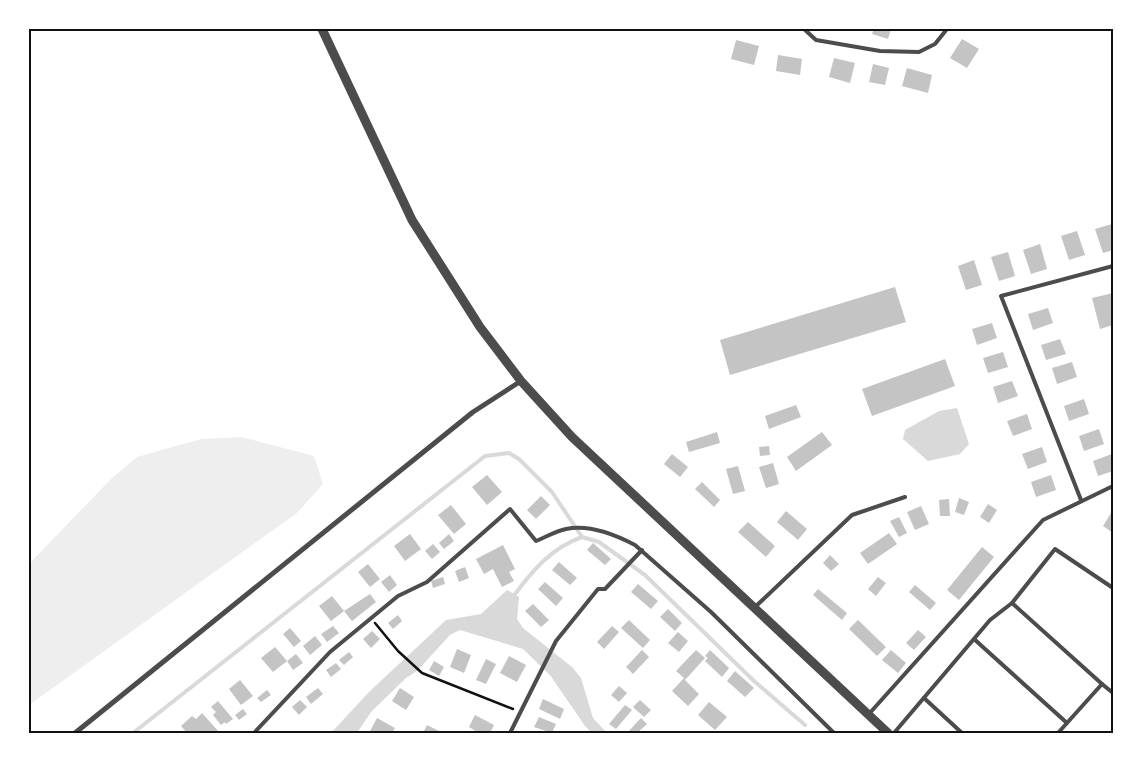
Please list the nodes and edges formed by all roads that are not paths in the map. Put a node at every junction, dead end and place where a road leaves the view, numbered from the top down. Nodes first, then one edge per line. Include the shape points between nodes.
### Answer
1 (322, 29) edge
2 (804, 29) edge
3 (947, 29) edge
4 (1113, 266) edge
5 (521, 381) junction
6 (1113, 486) edge
7 (905, 497) dead end
8 (1081, 500) junction
9 (642, 550) junction
10 (1113, 588) edge
11 (1012, 603) junction
12 (754, 608) junction
13 (974, 640) junction
14 (1102, 684) junction
15 (1113, 693) edge
16 (924, 698) junction
17 (868, 714) junction
18 (1067, 723) junction
19 (75, 733) edge
20 (254, 733) edge
21 (510, 733) edge
22 (834, 733) edge
23 (888, 733) edge
24 (894, 733) edge
25 (962, 733) edge
26 (1058, 733) edge

1 - 5 street via 412,220 480,327
2 - 3 lane via 816,40 880,51 919,52 935,44
4 - 8 lane via 1001,296
5 - 12 street via 572,437
5 - 19 street via 473,412
6 - 8 lane
7 - 12 lane via 852,515
8 - 17 lane via 1042,520
9 - 20 lane via 621,537 587,528 566,529 536,541 510,509 426,582 398,596 330,652
9 - 21 lane via 605,589 598,589 556,641
9 - 22 lane via 711,612
10 - 11 lane via 1055,548
11 - 13 lane via 990,620
11 - 14 lane
12 - 17 street
13 - 16 lane
13 - 18 lane
14 - 15 lane
14 - 18 lane
16 - 24 lane
16 - 25 lane
17 - 23 street
18 - 26 lane

